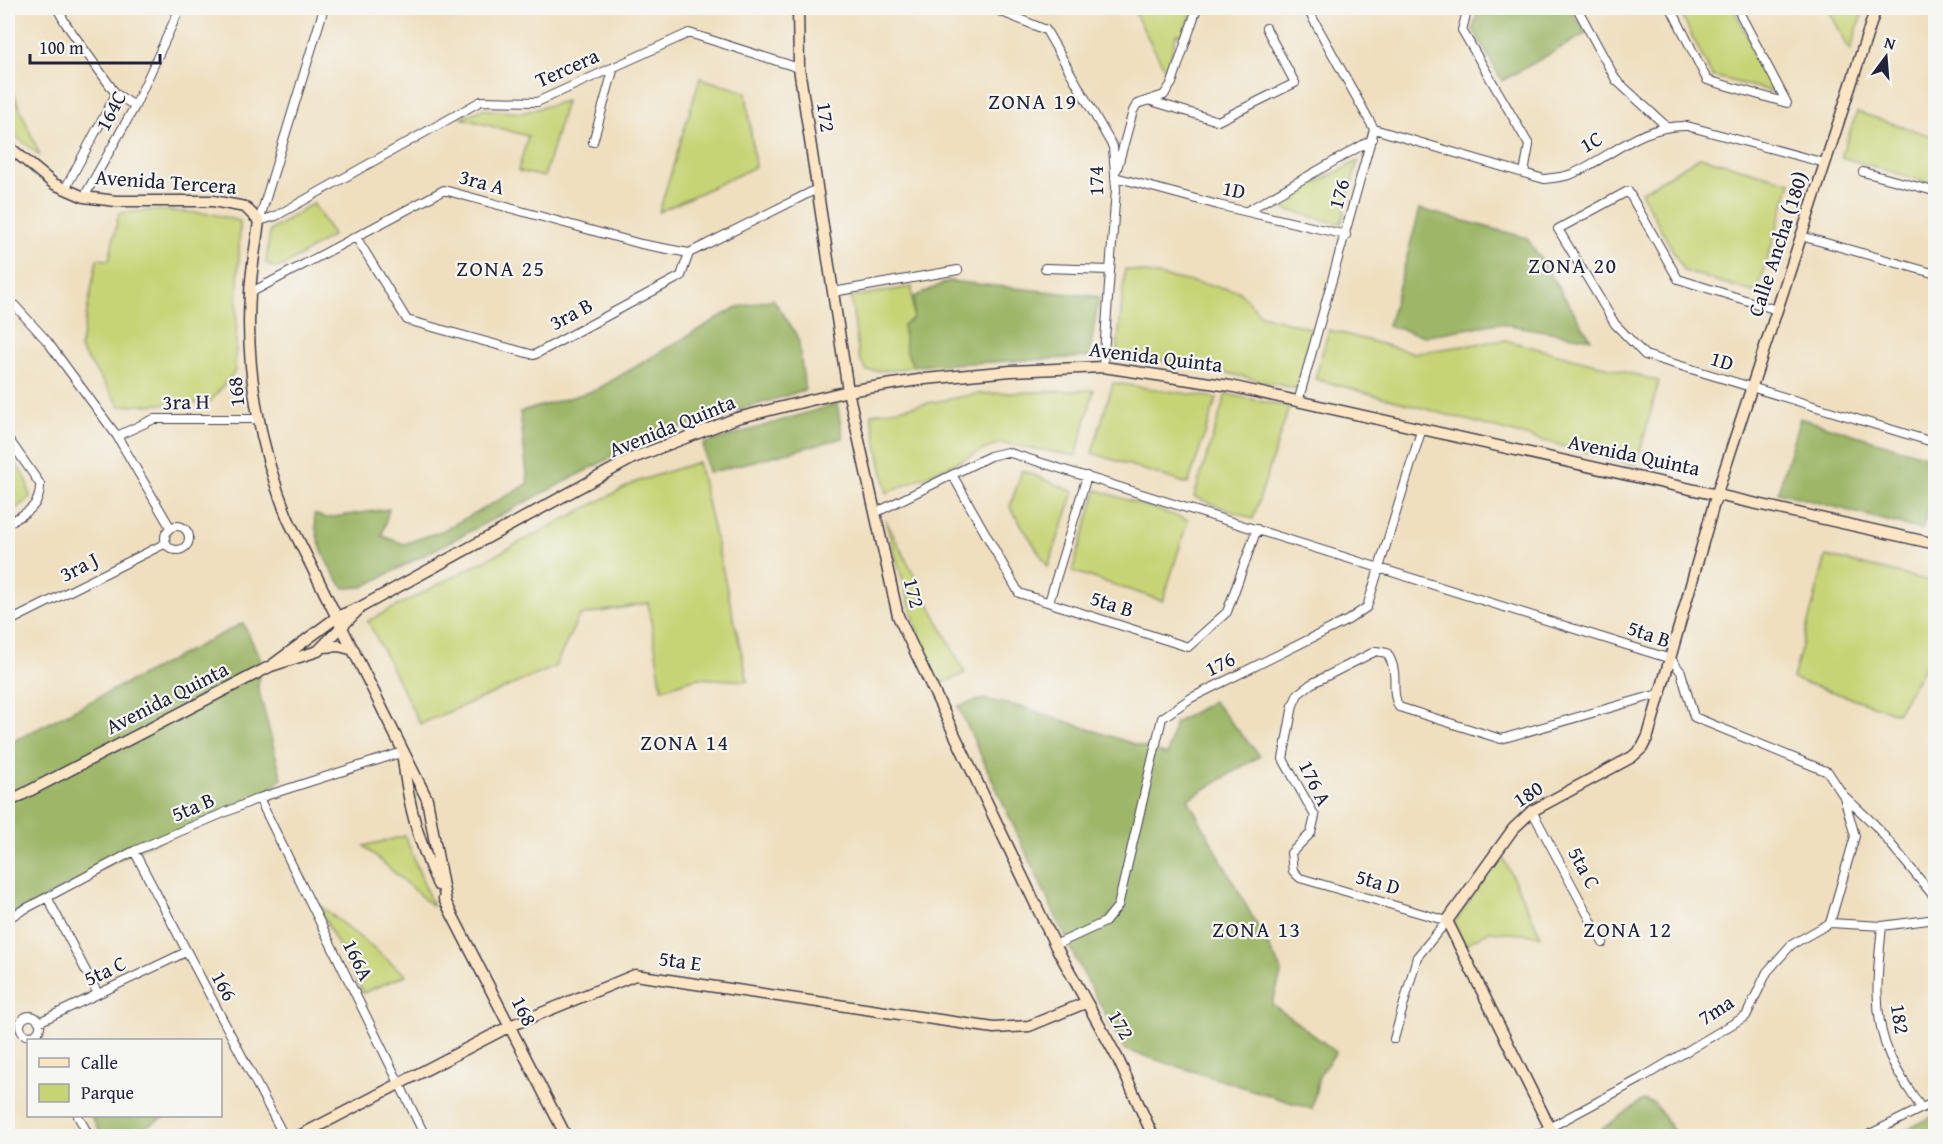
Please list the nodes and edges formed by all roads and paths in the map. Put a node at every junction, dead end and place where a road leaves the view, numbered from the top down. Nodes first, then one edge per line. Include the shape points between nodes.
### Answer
1 (57, 8) edge
2 (180, 8) edge
3 (324, 8) edge
4 (798, 8) edge
5 (992, 8) edge
6 (1197, 8) edge
7 (1307, 8) edge
8 (1468, 8) edge
9 (1577, 8) edge
10 (1671, 8) edge
11 (1737, 8) edge
12 (1876, 8) edge
13 (1266, 28) dead end
14 (614, 67) junction
15 (799, 68) junction
16 (116, 94) junction
17 (1151, 100) junction
18 (135, 106) junction
19 (1666, 126) junction
20 (1374, 129) junction
21 (1372, 140) junction
22 (593, 142) dead end
23 (8, 146) edge
24 (1825, 163) junction
25 (1863, 172) dead end
26 (1524, 173) junction
27 (1115, 177) junction
28 (65, 189) junction
29 (817, 189) junction
30 (1935, 189) edge
31 (84, 197) junction
32 (1247, 211) junction
33 (260, 221) junction
34 (1346, 235) junction
35 (1801, 236) junction
36 (356, 237) junction
37 (689, 253) junction
38 (1045, 268) dead end
39 (958, 270) dead end
40 (1110, 270) junction
41 (1935, 274) edge
42 (833, 292) junction
43 (250, 293) junction
44 (8, 298) edge
45 (1777, 310) junction
46 (1103, 367) junction
47 (1751, 389) junction
48 (848, 391) junction
49 (1298, 402) junction
50 (258, 419) junction
51 (1422, 428) junction
52 (117, 436) junction
53 (8, 438) edge
54 (1935, 443) edge
55 (953, 476) junction
56 (1087, 476) junction
57 (1717, 493) junction
58 (875, 513) junction
59 (8, 523) edge
60 (170, 527) junction
61 (1257, 529) junction
62 (166, 543) junction
63 (1935, 544) edge
64 (1377, 567) junction
65 (1049, 602) junction
66 (362, 606) junction
67 (337, 617) junction
68 (8, 622) edge
69 (343, 628) junction
70 (324, 647) junction
71 (354, 650) junction
72 (1671, 659) junction
73 (271, 666) junction
74 (1662, 693) junction
75 (403, 752) junction
76 (1843, 795) junction
77 (259, 798) junction
78 (8, 802) edge
79 (1532, 811) junction
80 (134, 851) junction
81 (1300, 878) joint
82 (47, 897) junction
83 (1935, 899) edge
84 (446, 903) junction
85 (8, 918) edge
86 (1935, 919) edge
87 (1447, 921) junction
88 (1830, 923) junction
89 (1882, 926) junction
90 (1603, 943) dead end
91 (1055, 945) junction
92 (186, 952) junction
93 (98, 994) junction
94 (1085, 1003) junction
95 (39, 1022) junction
96 (510, 1026) junction
97 (36, 1038) edge
98 (1394, 1039) dead end
99 (399, 1084) junction
100 (1935, 1101) edge
101 (1921, 1108) junction
102 (79, 1117) edge
103 (1552, 1133) edge
104 (89, 1137) edge
105 (284, 1137) edge
106 (299, 1137) edge
107 (425, 1137) edge
108 (566, 1137) edge
109 (1153, 1137) edge
110 (1534, 1137) edge
111 (1866, 1137) edge

1 - 16 street
2 - 18 street, 164C
3 - 33 street, 168
4 - 15 street, 172
5 - 27 street, 174 via 1046,30 1113,147
6 - 17 street via 1172,83 1164,95
7 - 20 street
8 - 26 street via 1462,30 1530,145
9 - 19 street via 1616,80
10 - 11 street via 1707,80 1787,103
12 - 24 street, Calle Ancha (180)
13 - 17 street via 1295,83 1218,121
14 - 15 street, Tercera via 689,33
14 - 22 street
14 - 33 street, Tercera via 537,102 481,101 276,216
15 - 29 street, 172
16 - 18 street
16 - 28 street, 164C
17 - 27 street via 1137,104 1133,111
18 - 31 street, 164C
19 - 24 street, 1C via 1687,126
19 - 26 street, 1C via 1641,134 1571,175 1544,179
20 - 21 street, 176
20 - 26 street, 1C
21 - 32 street
21 - 34 street, 176
23 - 28 street, Avenida Tercera
24 - 35 street, Calle Ancha (180)
25 - 30 street
27 - 32 street, 1D
27 - 40 street, 174
28 - 31 street, Avenida Tercera
29 - 37 street
29 - 42 street, 172
31 - 33 street, Avenida Tercera via 116,201 213,201 245,207
32 - 34 street, 1D
33 - 43 street, 168
34 - 49 street, 176
35 - 41 street
35 - 45 street, Calle Ancha (180)
36 - 37 street, 3ra A via 444,190 641,244
36 - 37 street, 3ra B via 407,320 534,355 681,276
36 - 43 street, 3ra A
38 - 40 street
39 - 42 street
40 - 46 street, 174
42 - 48 street, 172
43 - 50 street, 168 via 249,328
44 - 52 street via 47,341
45 - 47 street, Calle Ancha (180)
45 - 47 street, 1D via 1678,279 1628,190 1558,230 1615,324 1645,355
46 - 48 street, Avenida Quinta via 925,379
46 - 49 street, Avenida Quinta via 1219,384
47 - 54 street, 1D
47 - 57 street, Calle Ancha (180)
48 - 58 street, 172
48 - 66 street, Avenida Quinta via 737,418 633,458
49 - 51 street, Avenida Quinta
50 - 52 street, 3ra H via 153,419
50 - 67 street, 168 via 276,489
51 - 57 street, Avenida Quinta
51 - 64 street, 176
52 - 60 street
53 - 59 street via 40,484 34,508
55 - 56 street, 5ta B via 1006,452
55 - 58 street, 5ta B
55 - 65 street, 5ta B via 1019,592
56 - 61 street, 5ta B
56 - 65 street
57 - 63 street, Avenida Quinta
57 - 72 street, 180
58 - 91 street, 172 via 898,616
60 - 62 street
60 - 62 street via 182,526 189,540 178,549
61 - 64 street, 5ta B
61 - 65 street, 5ta B via 1227,612 1188,647
62 - 68 street, 3ra J
64 - 72 street, 5ta B
64 - 91 street, 176 via 1367,607 1191,698 1162,718 1119,906 1105,922
66 - 67 street, Avenida Quinta
66 - 69 street, Avenida Quinta
67 - 69 street, 168
67 - 73 street, Avenida Quinta
69 - 70 street, Avenida Quinta
69 - 71 street, 168
70 - 71 street
70 - 73 street
71 - 75 street, 168
72 - 74 street, 180
72 - 76 street, 5ta B via 1681,672 1694,717 1828,772
73 - 78 street, Avenida Quinta
74 - 79 street, 180 via 1642,748
74 - 81 street, 176 A via 1501,739 1399,707 1394,698 1394,664 1387,653 1376,651 1311,684 1298,694 1287,726 1283,759 1315,816 1311,833 1291,853 1293,871
75 - 77 street, 5ta B
75 - 84 street, 168 via 427,799
75 - 84 street, 168 via 409,808 418,841
76 - 83 street, 5ta B via 1875,825
76 - 88 street via 1855,836
77 - 80 street, 5ta B
77 - 99 street, 166A
79 - 87 street, 180 via 1513,829
79 - 90 street, 5ta C
80 - 82 street, 5ta B
80 - 92 street, 166
81 - 87 street, 5ta D
82 - 85 street, 5ta B
82 - 93 street
84 - 96 street, 168
86 - 89 street
87 - 98 street via 1418,957
87 - 103 street
88 - 89 street
88 - 103 street, 7ma via 1791,945 1767,972 1746,1016
89 - 101 street, 182 via 1878,1020 1888,1052
91 - 94 street, 172
92 - 93 street, 5ta C
92 - 105 street, 166
93 - 95 street, 5ta C
94 - 96 street, 5ta E via 1029,1026 994,1028 635,975
94 - 109 street, 172 via 1118,1059
95 - 97 street
95 - 97 street via 30,1016 21,1024 24,1033
96 - 99 street, 5ta E
96 - 108 street, 168
99 - 106 street, 5ta E
99 - 107 street, 166A
100 - 101 street
101 - 111 street
102 - 104 street
103 - 110 street, 7ma

